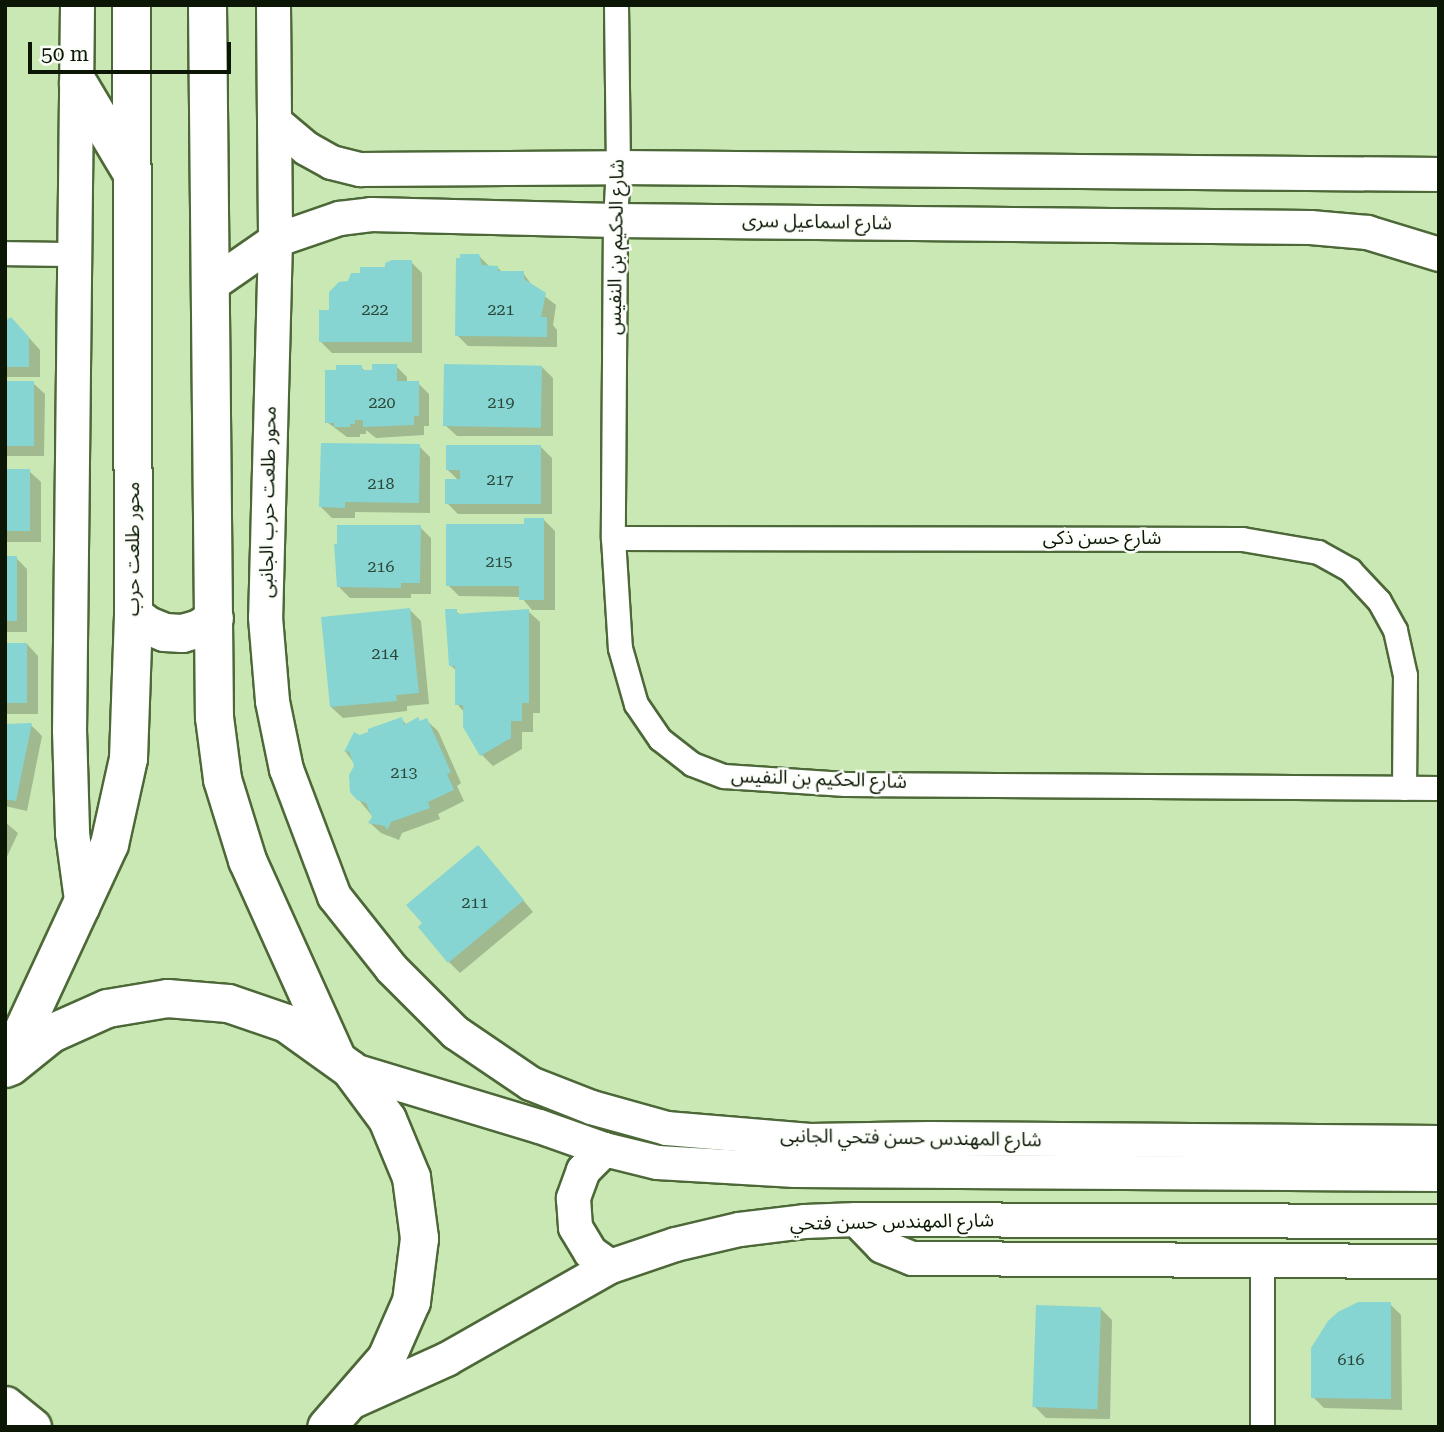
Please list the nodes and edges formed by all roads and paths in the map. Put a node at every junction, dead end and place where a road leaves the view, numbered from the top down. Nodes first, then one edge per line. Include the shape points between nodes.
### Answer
1 (77, 5) edge
2 (131, 5) edge
3 (207, 5) edge
4 (273, 5) edge
5 (616, 5) edge
6 (78, 83) junction
7 (274, 121) junction
8 (618, 167) junction
9 (132, 174) junction
10 (1439, 174) edge
11 (615, 220) junction
12 (275, 240) junction
13 (5, 253) edge
14 (72, 254) junction
15 (1439, 254) edge
16 (210, 285) junction
17 (613, 538) junction
18 (133, 614) junction
19 (214, 618) junction
20 (1404, 788) junction
21 (1439, 788) edge
22 (82, 907) junction
23 (391, 968) joint
24 (343, 1063) junction
25 (5, 1069) edge
26 (929, 1138) junction
27 (1327, 1140) junction
28 (1439, 1142) edge
29 (604, 1149) junction
30 (928, 1172) junction
31 (1327, 1173) junction
32 (1439, 1174) edge
33 (856, 1219) junction
34 (1439, 1221) edge
35 (1439, 1261) edge
36 (1262, 1262) junction
37 (610, 1266) junction
38 (5, 1405) edge
39 (335, 1416) edge
40 (32, 1427) edge
41 (1262, 1427) edge

1 - 6 street
2 - 9 main road, محور طلعت حرب
3 - 16 main road
4 - 7 street, محور طلعت حرب الجانبى
5 - 8 street, شارع الحكيم بن النفيس
6 - 9 main road
6 - 14 street
7 - 8 street via 331,162 360,169
7 - 12 street, محور طلعت حرب الجانبى
8 - 10 street
8 - 11 street, شارع الحكيم بن النفيس
9 - 18 main road, محور طلعت حرب
11 - 12 street, شارع اسماعيل سرى via 371,214 339,218
11 - 15 street, شارع اسماعيل سرى via 1310,227 1367,232
11 - 17 street, شارع الحكيم بن النفيس
12 - 16 street, شارع اسماعيل سرى
12 - 23 street, محور طلعت حرب الجانبى via 265,617 272,701 286,769 334,896
13 - 14 street
14 - 22 street via 69,729 72,833
16 - 19 main road
17 - 20 street, شارع الحكيم بن النفيس via 620,648 636,704 660,738 692,764 723,776 845,783
17 - 20 street, شارع حسن ذكى via 1242,539 1318,552 1357,578 1379,601 1395,630 1405,676
18 - 19 main road via 147,625 173,632 199,628
18 - 22 main road, محور طلعت حرب via 128,758 108,844
19 - 24 main road via 214,717 222,779 247,860
20 - 21 street, شارع الحكيم بن النفيس
22 - 25 main road, محور طلعت حرب
23 - 26 street, شارع المهندس حسن فتحي الجانبى via 456,1032 530,1083 591,1107 679,1129 808,1140
24 - 25 main road via 286,1023 228,1003 167,998 107,1008 51,1034
24 - 29 street
24 - 39 main road via 387,1119 411,1177 419,1238 411,1300 386,1358
26 - 27 street, شارع المهندس حسن فتحي الجانبى
26 - 30 street
27 - 28 street, شارع المهندس حسن فتحي الجانبى
27 - 31 street
29 - 30 street via 656,1162 718,1168
29 - 37 street via 583,1170 573,1198 575,1227 590,1252
30 - 31 street
31 - 32 street
33 - 34 street, شارع المهندس حسن فتحي
33 - 36 street via 882,1246 912,1258
33 - 37 street, شارع المهندس حسن فتحي via 739,1229
35 - 36 street
36 - 41 street
37 - 39 street, شارع المهندس حسن فتحي
38 - 40 main road

